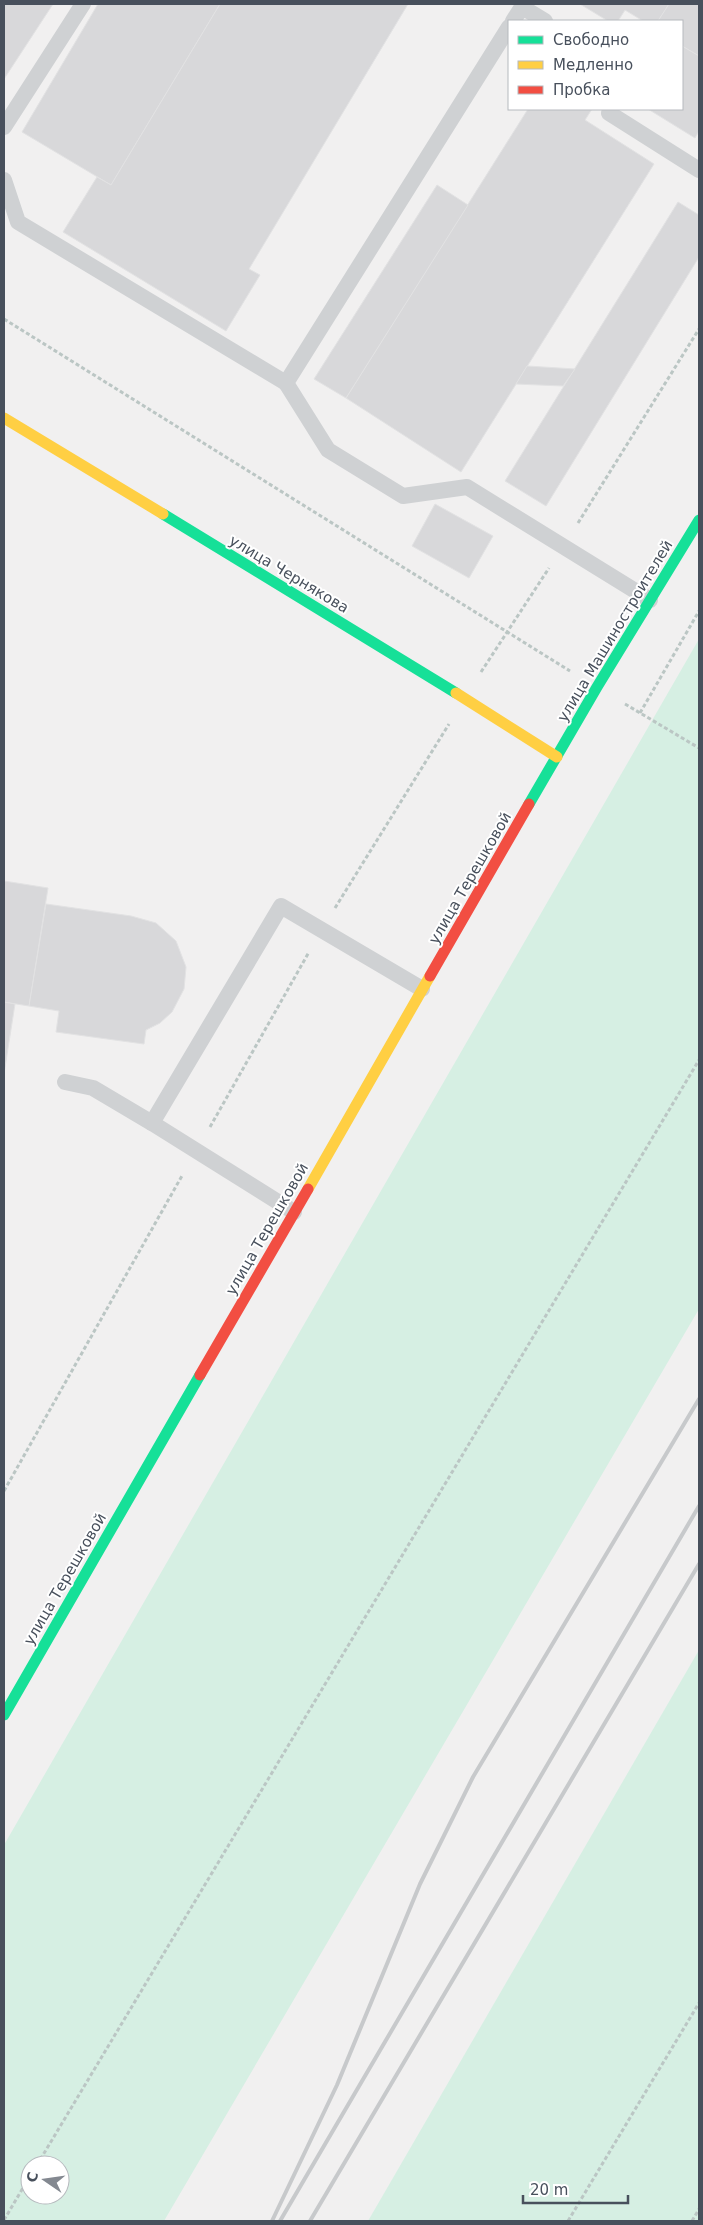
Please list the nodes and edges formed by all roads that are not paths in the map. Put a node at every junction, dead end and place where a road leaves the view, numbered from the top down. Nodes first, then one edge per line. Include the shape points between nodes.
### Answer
1 (83, 4) edge
2 (514, 20) edge
3 (543, 20) edge
4 (508, 29) edge
5 (610, 110) edge
6 (4, 127) edge
7 (699, 170) edge
8 (4, 180) edge
9 (286, 383) junction
10 (4, 418) edge
11 (699, 520) edge
12 (650, 600) junction
13 (557, 757) junction
14 (422, 989) junction
15 (65, 1082) dead end
16 (152, 1123) junction
17 (294, 1212) junction
18 (4, 1715) edge

1 - 6 lane
2 - 3 lane via 522,7
4 - 9 lane
5 - 7 lane via 608,113
8 - 9 lane via 18,222
9 - 12 lane via 328,450 403,496 467,487
10 - 13 main road, улица Чернякова
11 - 12 main road, улица Машиностроителей
12 - 13 main road, улица Машиностроителей
13 - 14 main road, улица Терешковой
14 - 16 lane via 280,906
14 - 17 main road, улица Терешковой
15 - 16 lane via 93,1088
16 - 17 lane
17 - 18 main road, улица Терешковой

